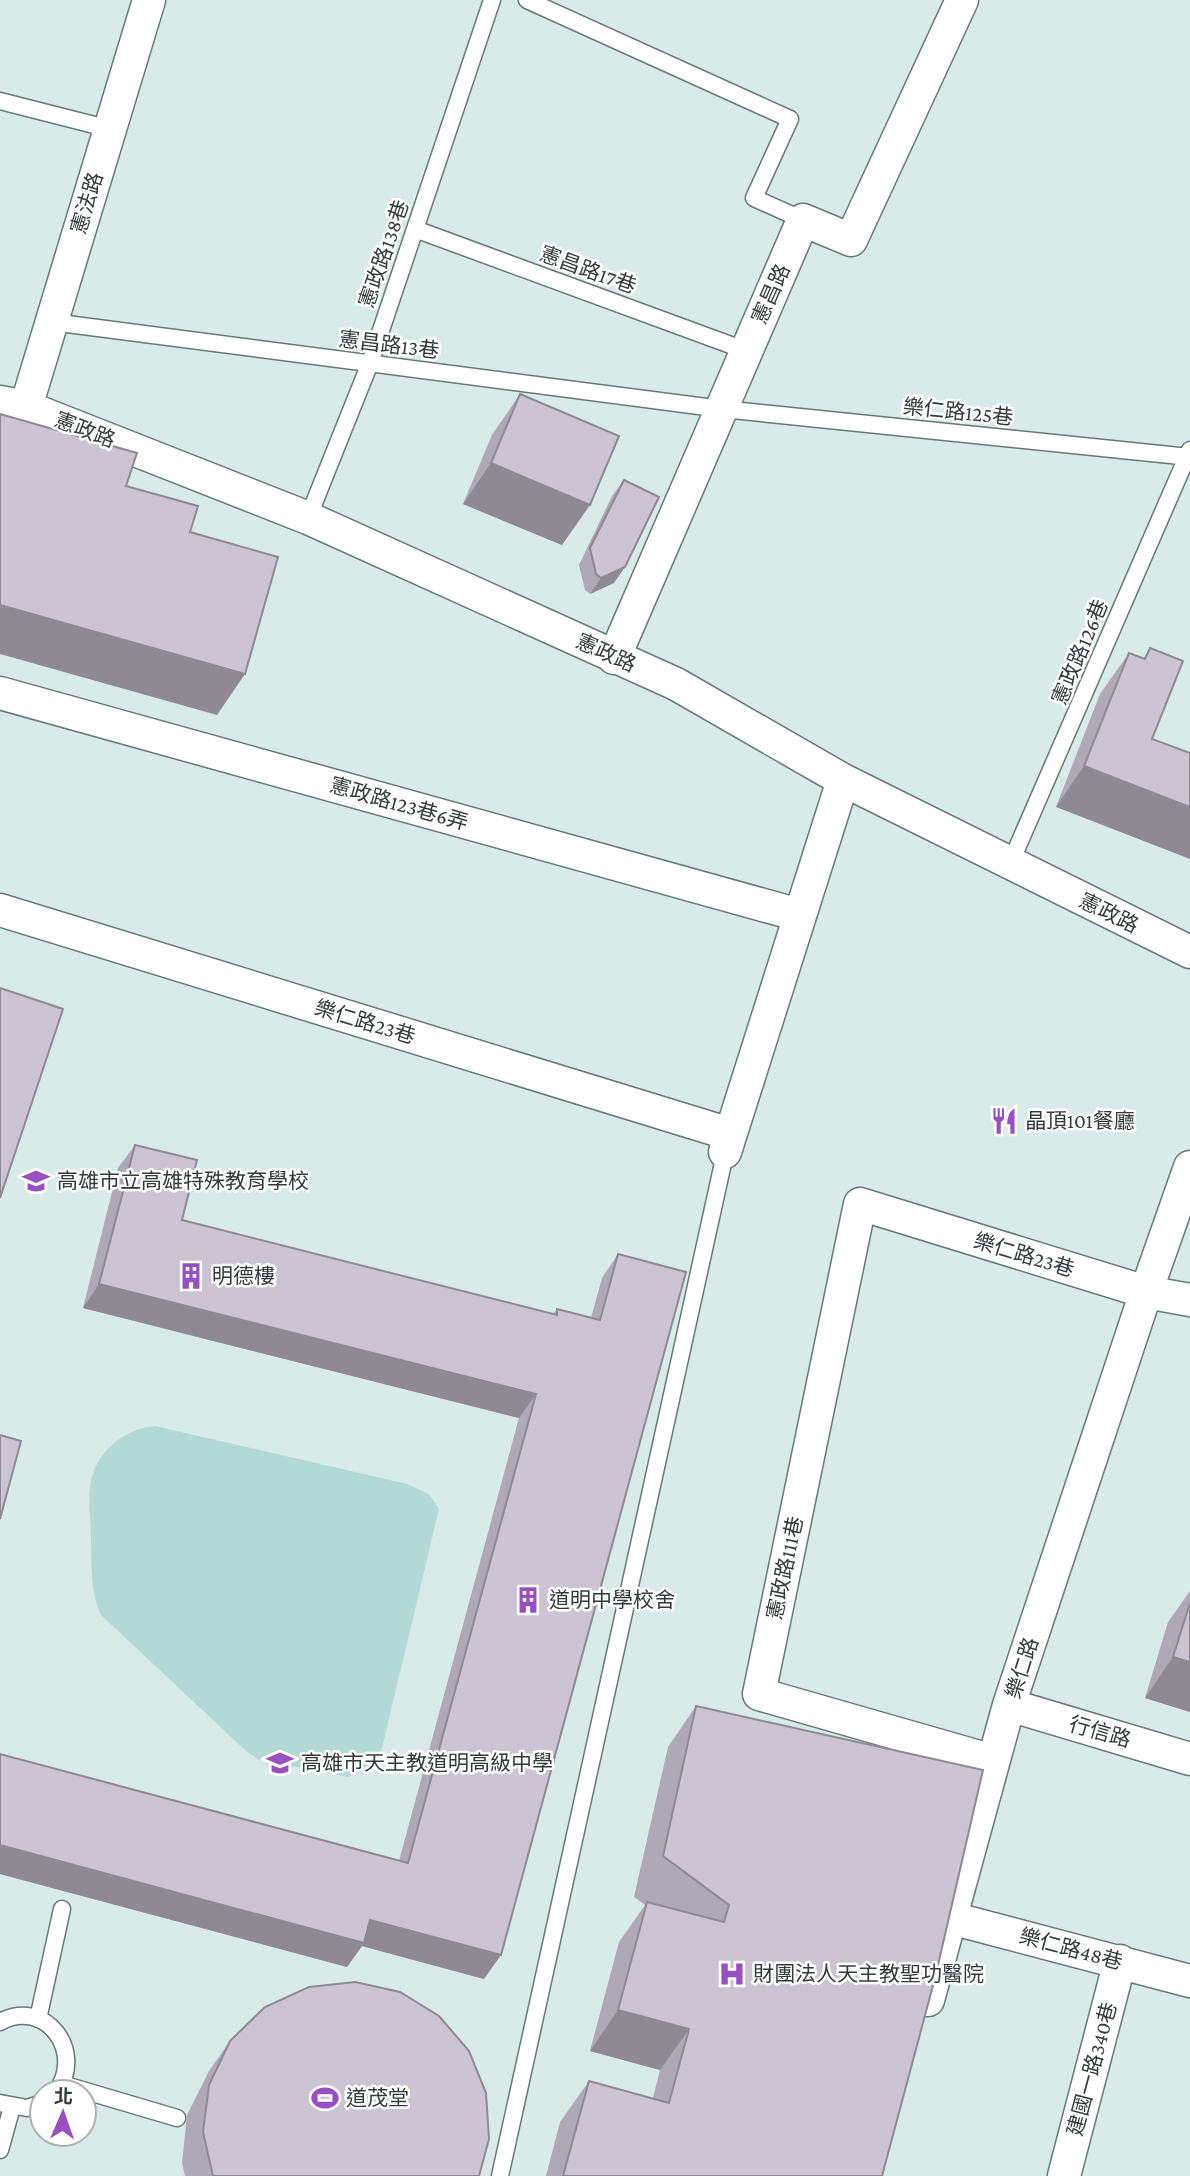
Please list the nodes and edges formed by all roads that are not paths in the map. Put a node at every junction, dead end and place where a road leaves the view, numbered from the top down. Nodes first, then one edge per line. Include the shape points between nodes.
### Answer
1 (149, 0) edge
2 (492, 0) edge
3 (527, 0) edge
4 (962, 0) edge
5 (0, 101) edge
6 (110, 129) junction
7 (803, 220) junction
8 (415, 229) junction
9 (52, 322) junction
10 (747, 351) junction
11 (370, 363) junction
12 (13, 404) edge
13 (722, 408) junction
14 (1189, 455) edge
15 (308, 518) junction
16 (614, 657) junction
17 (0, 693) edge
18 (843, 780) junction
19 (1010, 864) junction
20 (0, 910) edge
21 (799, 915) junction
22 (1190, 952) edge
23 (727, 1144) junction
24 (1190, 1167) edge
25 (860, 1204) joint
26 (1146, 1292) junction
27 (1190, 1300) edge
28 (1009, 1705) junction
29 (1190, 1759) edge
30 (992, 1761) junction
31 (62, 1909) dead end
32 (951, 1918) junction
33 (1120, 1961) junction
34 (1190, 1981) edge
35 (38, 2019) junction
36 (0, 2022) edge
37 (918, 2034) edge
38 (63, 2078) edge
39 (98, 2098) edge
40 (6, 2105) edge
41 (28, 2108) edge
42 (177, 2118) dead end
43 (0, 2150) edge
44 (500, 2176) edge
45 (1064, 2176) edge

1 - 6 street, 憲法路
2 - 8 lane, 憲政路138巷
3 - 7 lane via 790,119 754,198
4 - 7 street via 851,240
5 - 6 lane
6 - 9 street, 憲法路
7 - 10 street, 憲昌路
8 - 10 lane, 憲昌路17巷
8 - 11 lane, 憲政路138巷
9 - 11 lane, 憲昌路13巷
9 - 12 street, 憲法路
10 - 13 street, 憲昌路
11 - 13 lane, 憲昌路13巷
11 - 15 lane, 憲政路138巷
12 - 15 street, 憲政路
13 - 14 lane, 樂仁路125巷
13 - 16 street, 憲昌路
14 - 19 lane, 憲政路126巷
15 - 16 street, 憲政路
16 - 18 street, 憲政路 via 676,684
17 - 21 street, 憲政路123巷6弄
18 - 19 street, 憲政路
18 - 21 street
19 - 22 street, 憲政路
20 - 23 street, 樂仁路23巷
21 - 23 street
23 - 44 lane
24 - 26 street, 樂仁路
25 - 26 street, 樂仁路23巷
25 - 30 street, 憲政路111巷 via 759,1694
26 - 27 street, 樂仁路23巷
26 - 28 street, 樂仁路
28 - 29 street, 行信路
28 - 30 street, 樂仁路
30 - 32 street, 樂仁路
31 - 35 lane
32 - 33 street, 樂仁路48巷
32 - 37 street, 樂仁路
33 - 34 street, 樂仁路48巷
33 - 45 street, 建國一路340巷
35 - 36 lane via 22,2016
35 - 38 lane via 61,2039 67,2054
39 - 42 lane
40 - 41 lane
40 - 43 lane

